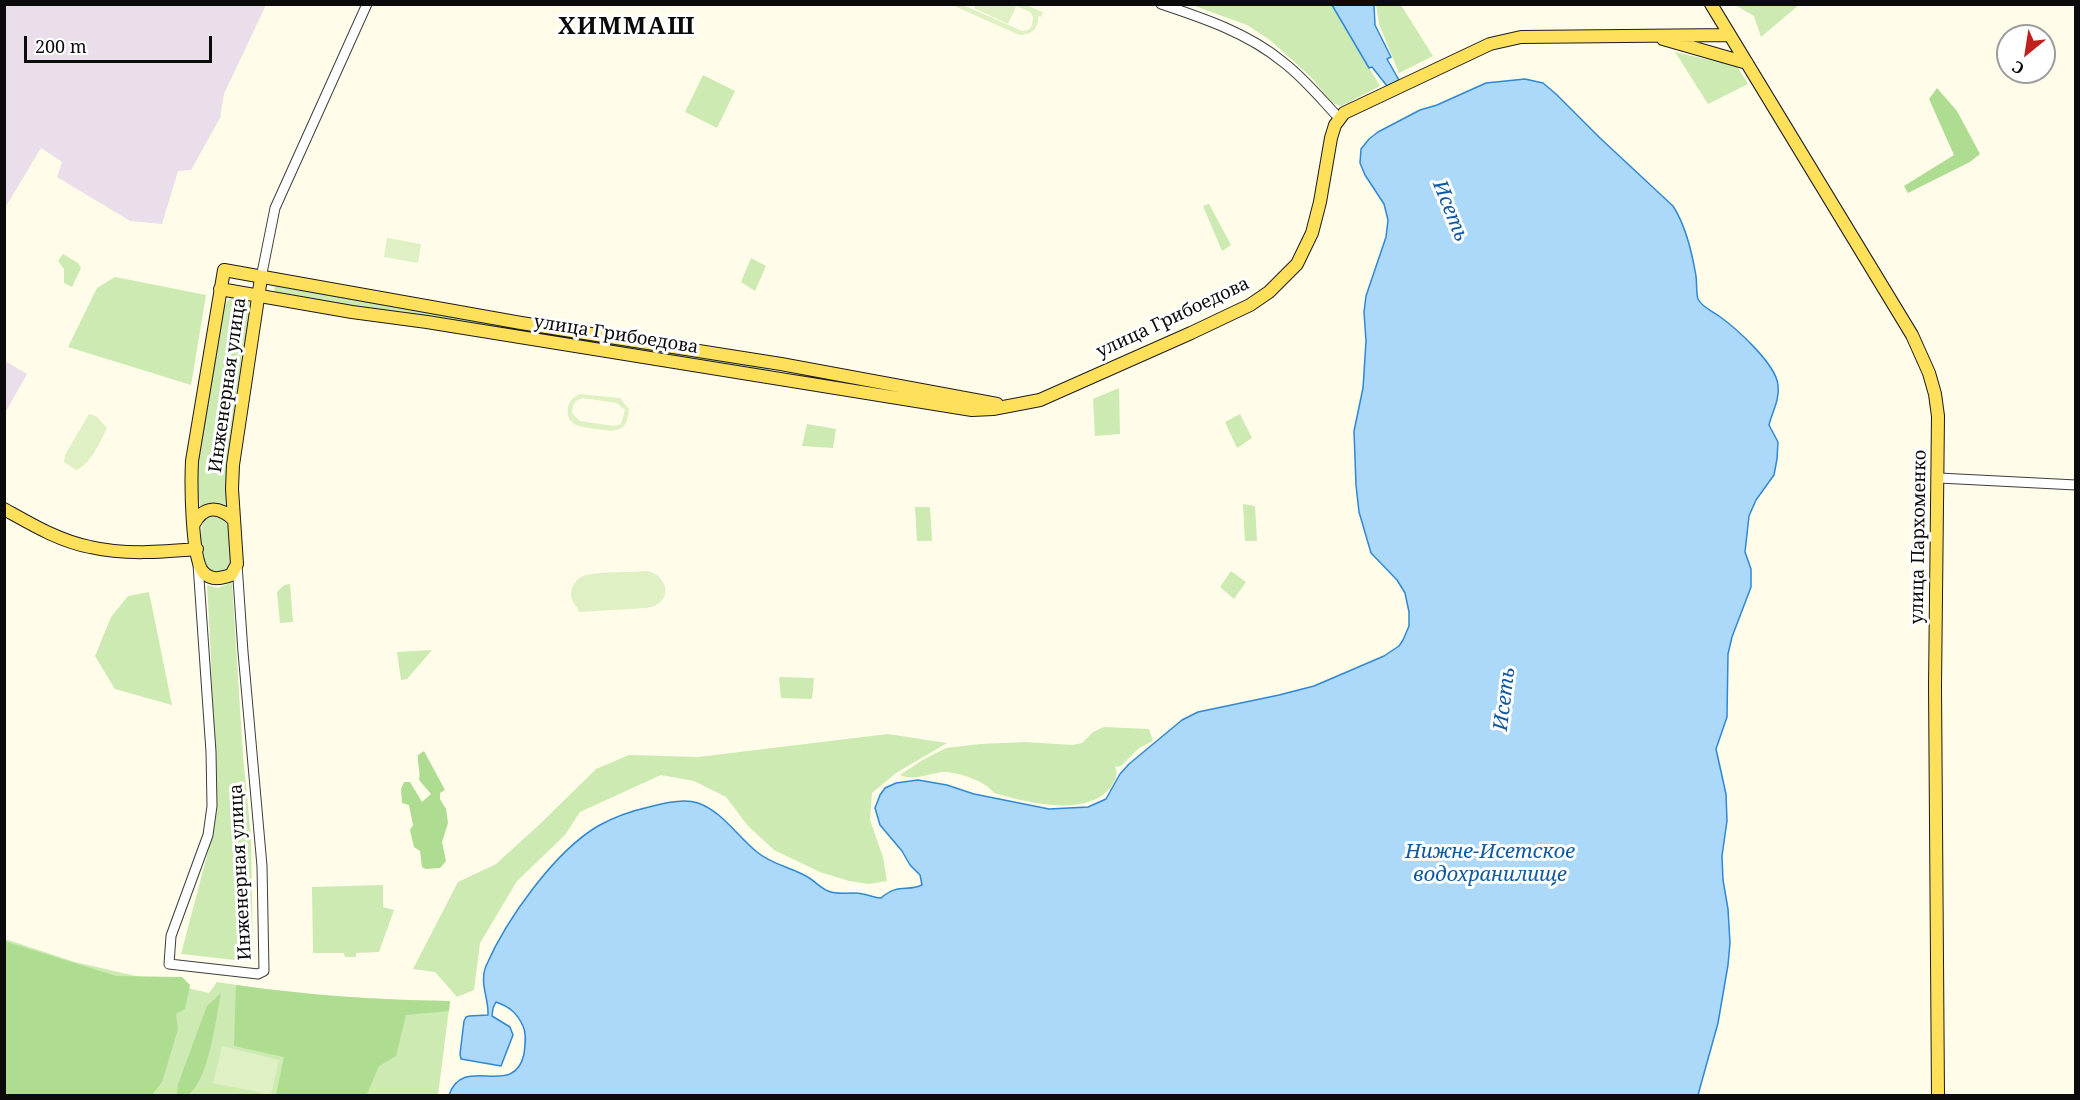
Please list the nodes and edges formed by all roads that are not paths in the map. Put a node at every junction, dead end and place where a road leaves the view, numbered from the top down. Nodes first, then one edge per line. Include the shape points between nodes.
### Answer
1 (367, 4) edge
2 (1161, 4) edge
3 (1711, 4) edge
4 (1728, 35) junction
5 (1650, 36) junction
6 (1747, 63) junction
7 (1339, 118) junction
8 (224, 270) joint
9 (261, 278) junction
10 (220, 289) junction
11 (259, 297) junction
12 (1007, 406) junction
13 (1939, 478) junction
14 (2076, 485) edge
15 (4, 510) edge
16 (234, 520) junction
17 (194, 524) junction
18 (197, 549) junction
19 (198, 564) junction
20 (237, 564) junction
21 (1938, 1095) edge

1 - 9 street, Инженерная улица via 275,208
2 - 7 street via 1261,46 1284,62
3 - 4 main road, улица Пархоменко
4 - 5 main road
4 - 6 main road, улица Пархоменко
5 - 6 main road
5 - 7 main road via 1521,38 1490,44 1382,93
6 - 13 main road, улица Пархоменко via 1912,335 1935,394
7 - 12 main road, улица Грибоедова via 1331,138 1312,233 1297,264 1281,282 1250,305 1191,333 1040,400
8 - 9 main road, улица Грибоедова
8 - 10 main road, Инженерная улица
9 - 11 main road, Инженерная улица
9 - 12 main road, улица Грибоедова via 781,364
10 - 11 main road, улица Грибоедова
10 - 17 main road, Инженерная улица via 192,461
11 - 12 main road, улица Грибоедова via 972,410
11 - 16 main road, Инженерная улица via 233,465
13 - 14 street
13 - 21 main road, улица Пархоменко via 1935,686
15 - 18 main road via 87,547 111,551
16 - 17 main road via 213,510 199,515
16 - 20 main road, Инженерная улица
17 - 18 main road, Инженерная улица
18 - 19 main road, Инженерная улица
19 - 20 main road via 207,576 219,579 231,575
19 - 20 street, Инженерная улица via 212,806 208,835 171,936 169,964 258,974 264,971 262,866

